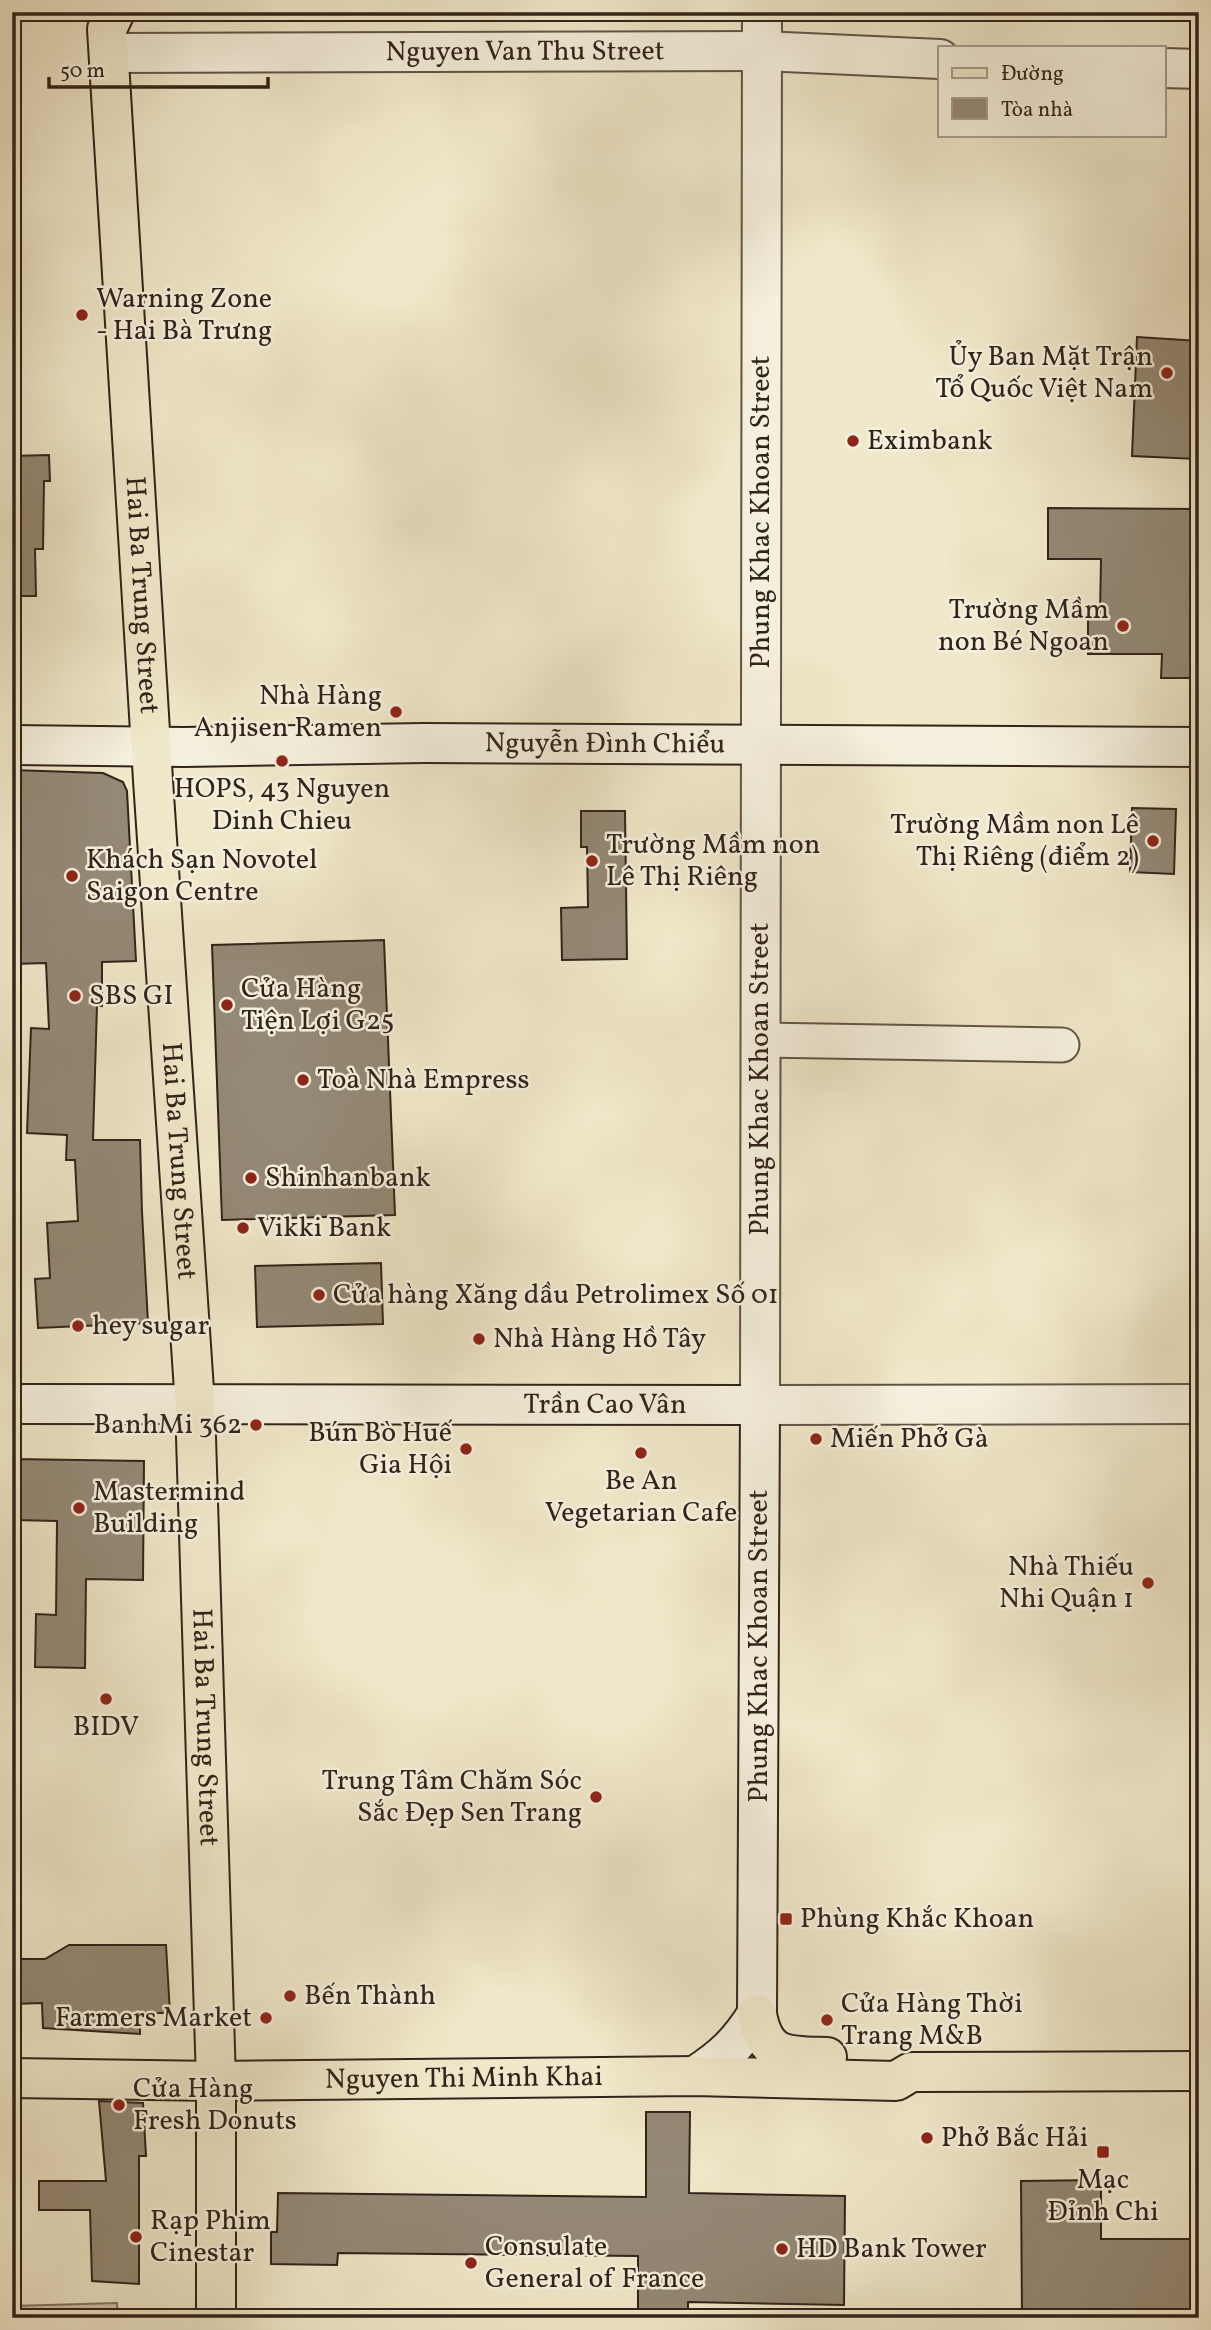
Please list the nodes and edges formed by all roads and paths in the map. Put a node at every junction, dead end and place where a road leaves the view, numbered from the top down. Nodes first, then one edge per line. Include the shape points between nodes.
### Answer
1 (762, 12) edge
2 (106, 27) edge
3 (762, 51) junction
4 (938, 58) edge
5 (1166, 68) edge
6 (1199, 69) edge
7 (12, 745) edge
8 (761, 745) junction
9 (151, 747) junction
10 (1199, 747) edge
11 (761, 1040) junction
12 (1062, 1045) dead end
13 (12, 1404) edge
14 (195, 1405) junction
15 (760, 1405) junction
16 (1199, 1405) edge
17 (757, 2014) junction
18 (1199, 2071) edge
19 (911, 2072) junction
20 (695, 2076) junction
21 (12, 2078) edge
22 (216, 2081) junction
23 (216, 2318) edge

1 - 3 street, Phung Khac Khoan Street
2 - 3 street, Nguyen Van Thu Street
2 - 9 main road, Hai Ba Trung Street
3 - 4 street, Nguyen Van Thu Street
3 - 8 street, Phung Khac Khoan Street
5 - 6 street
7 - 9 street, Nguyễn Đình Chiểu
8 - 9 street, Nguyễn Đình Chiểu
8 - 10 street, Nguyễn Đình Chiểu
8 - 11 street, Phung Khac Khoan Street
9 - 14 main road, Hai Ba Trung Street
11 - 12 street
11 - 15 street, Phung Khac Khoan Street
13 - 14 street, Trần Cao Vân
14 - 15 street, Trần Cao Vân
14 - 22 main road, Hai Ba Trung Street
15 - 16 street, Trần Cao Vân
15 - 17 street, Phung Khac Khoan Street
17 - 19 main road, Nguyen Thi Minh Khai via 769,2045 784,2055 897,2058
17 - 20 street via 730,2051
18 - 19 main road, Nguyen Thi Minh Khai
19 - 20 main road, Nguyen Thi Minh Khai via 896,2081
20 - 22 main road, Nguyen Thi Minh Khai
21 - 22 main road, Nguyen Thi Minh Khai
22 - 23 main road, Hai Ba Trung Street

